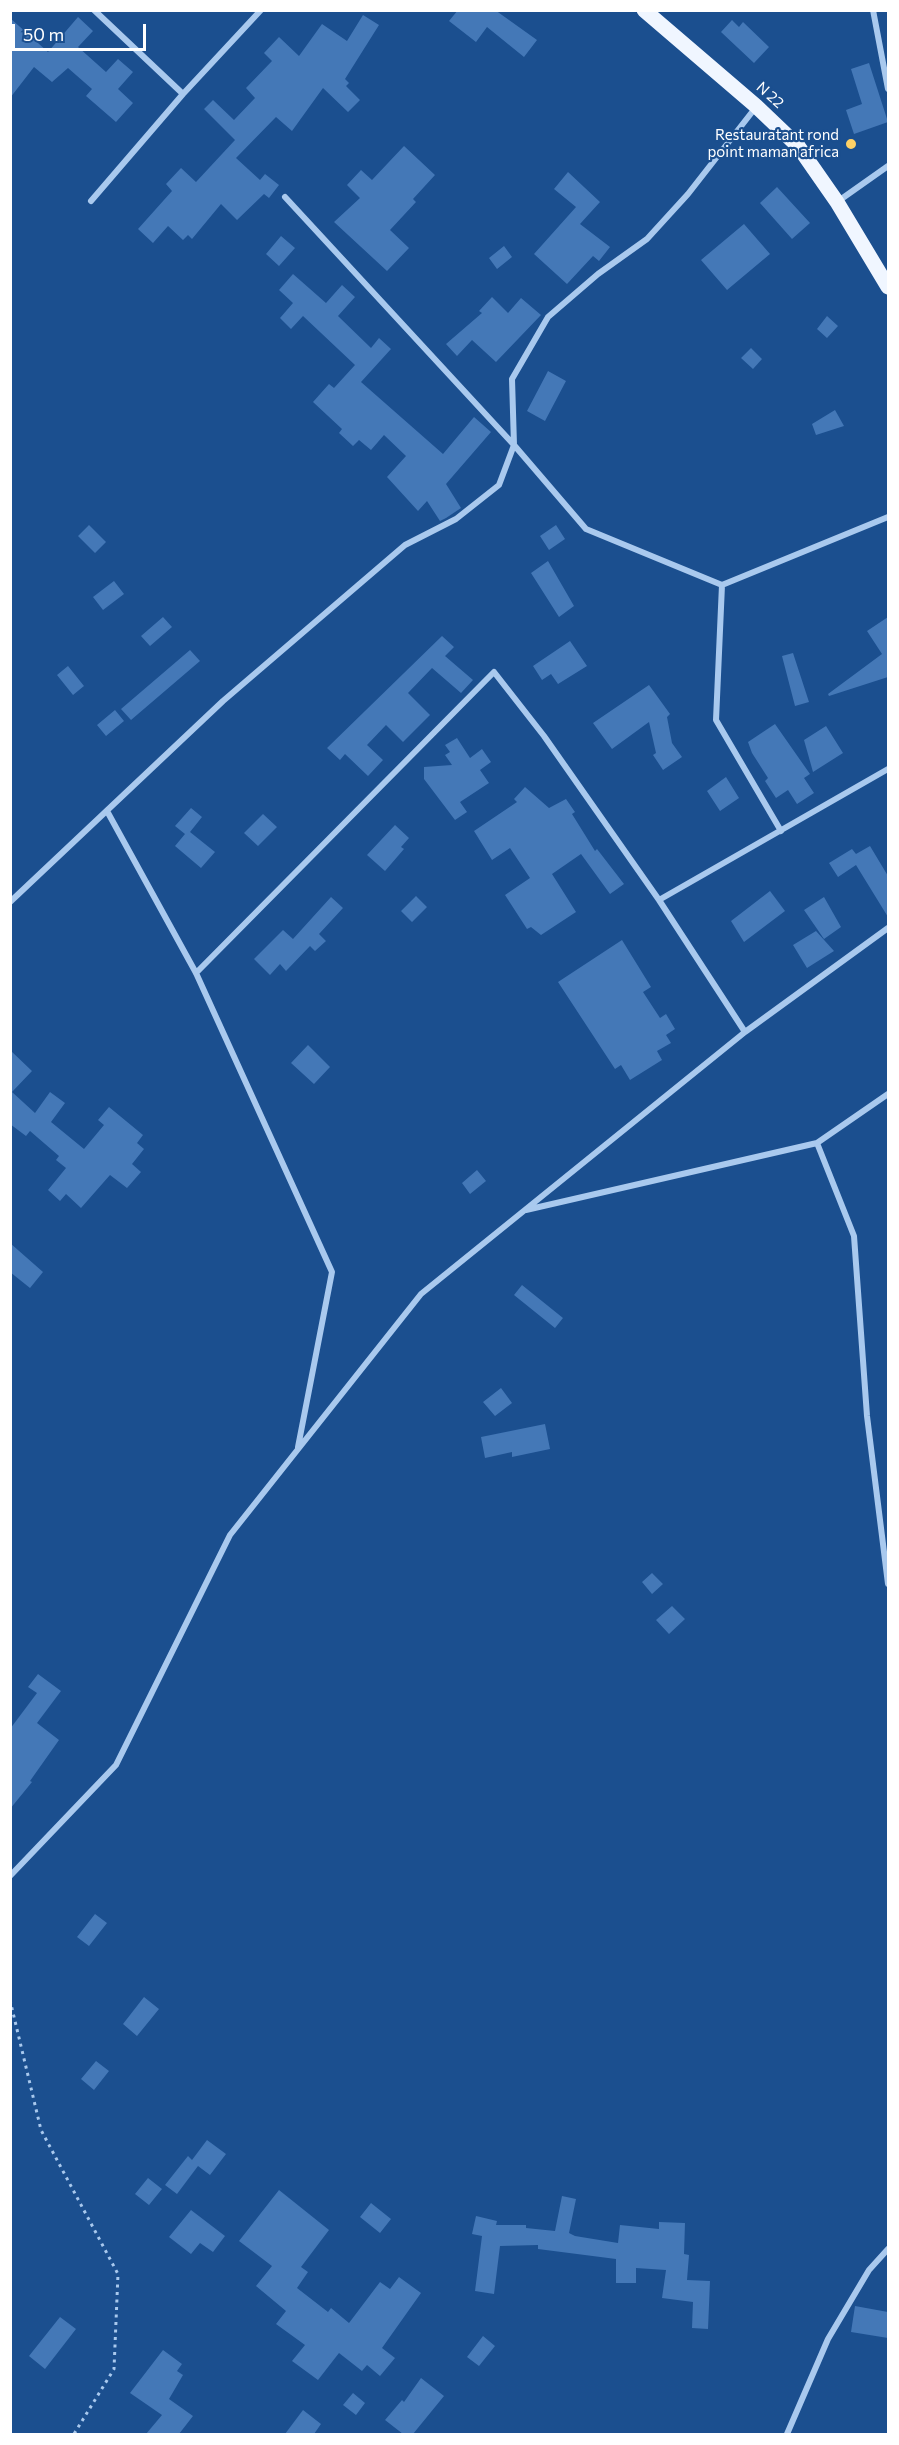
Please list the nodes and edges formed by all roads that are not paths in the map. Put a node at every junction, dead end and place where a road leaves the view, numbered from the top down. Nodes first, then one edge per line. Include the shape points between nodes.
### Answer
1 (94, 10) edge
2 (261, 10) edge
3 (644, 10) edge
4 (873, 10) edge
5 (888, 89) edge
6 (183, 94) junction
7 (756, 106) junction
8 (888, 166) edge
9 (285, 197) dead end
10 (91, 201) dead end
11 (837, 202) junction
12 (888, 287) edge
13 (514, 445) junction
14 (888, 517) edge
15 (722, 585) junction
16 (888, 769) edge
17 (107, 811) junction
18 (781, 831) junction
19 (659, 900) junction
20 (10, 902) edge
21 (888, 928) edge
22 (196, 973) junction
23 (745, 1032) junction
24 (888, 1094) edge
25 (817, 1143) junction
26 (522, 1210) junction
27 (297, 1450) junction
28 (888, 1584) edge
29 (10, 1876) edge
30 (888, 2249) edge
31 (787, 2434) edge

1 - 6 street
2 - 6 street
3 - 7 main road, N 22 / N 22
4 - 5 street
6 - 10 street
7 - 11 main road, N 22 / N 22 via 798,146
7 - 13 street via 688,195 647,239 548,317 512,380
8 - 11 street
9 - 13 street
11 - 12 main road, N 22 / N 22
13 - 15 street via 586,529
13 - 17 street via 499,485 456,519 405,545 223,701
14 - 15 street
15 - 18 street via 716,720
16 - 18 street
17 - 20 street
17 - 22 street
18 - 19 street
19 - 22 street via 494,672
19 - 23 street
21 - 23 street
22 - 27 street via 332,1272
23 - 26 street
24 - 25 street
25 - 26 street
25 - 28 street via 854,1236 867,1416
26 - 27 street via 421,1294
27 - 29 street via 230,1535 116,1765
30 - 31 street via 869,2270 828,2339

